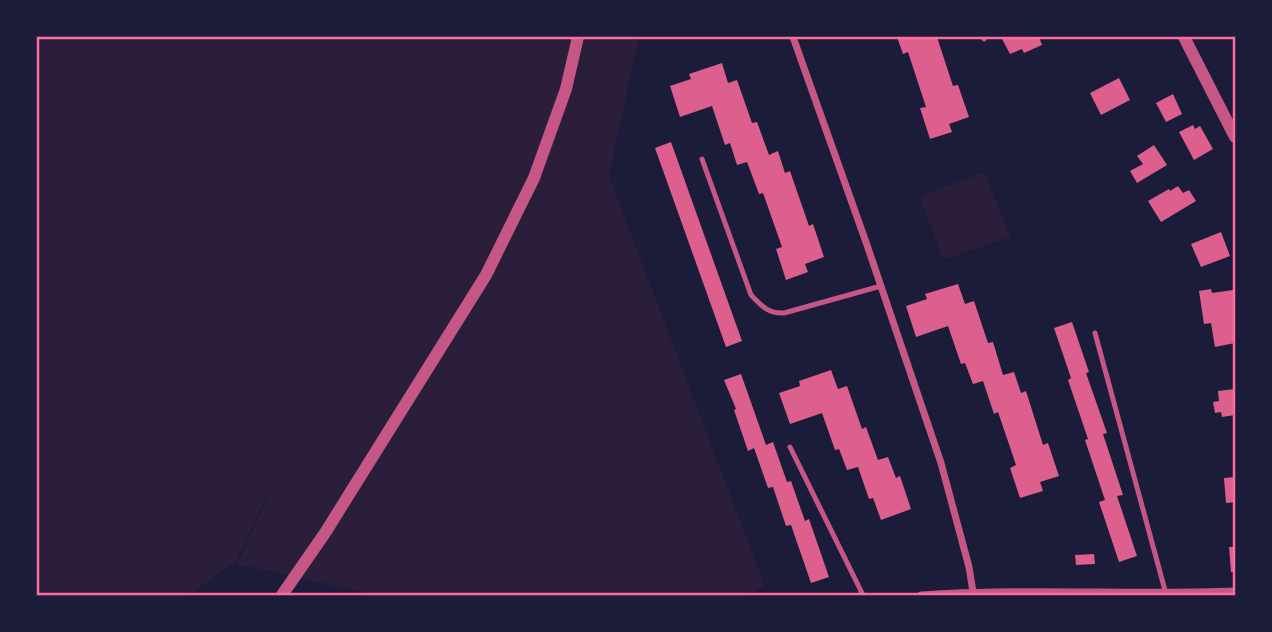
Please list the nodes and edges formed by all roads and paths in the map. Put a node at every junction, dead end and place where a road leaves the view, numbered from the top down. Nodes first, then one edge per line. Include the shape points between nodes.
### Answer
1 (578, 37) edge
2 (793, 37) edge
3 (1184, 37) edge
4 (1235, 138) edge
5 (702, 159) dead end
6 (881, 286) junction
7 (1095, 333) dead end
8 (790, 447) dead end
9 (1235, 591) edge
10 (972, 593) edge
11 (284, 594) edge
12 (1094, 594) edge
13 (1166, 594) edge
14 (863, 595) edge
15 (921, 595) edge

1 - 11 street via 534,178 486,275
2 - 6 street
3 - 4 street
5 - 6 lane via 751,295 765,310 784,313
6 - 10 street via 941,463
7 - 13 lane
8 - 14 lane
9 - 13 street
10 - 12 street
10 - 15 street
12 - 13 street

